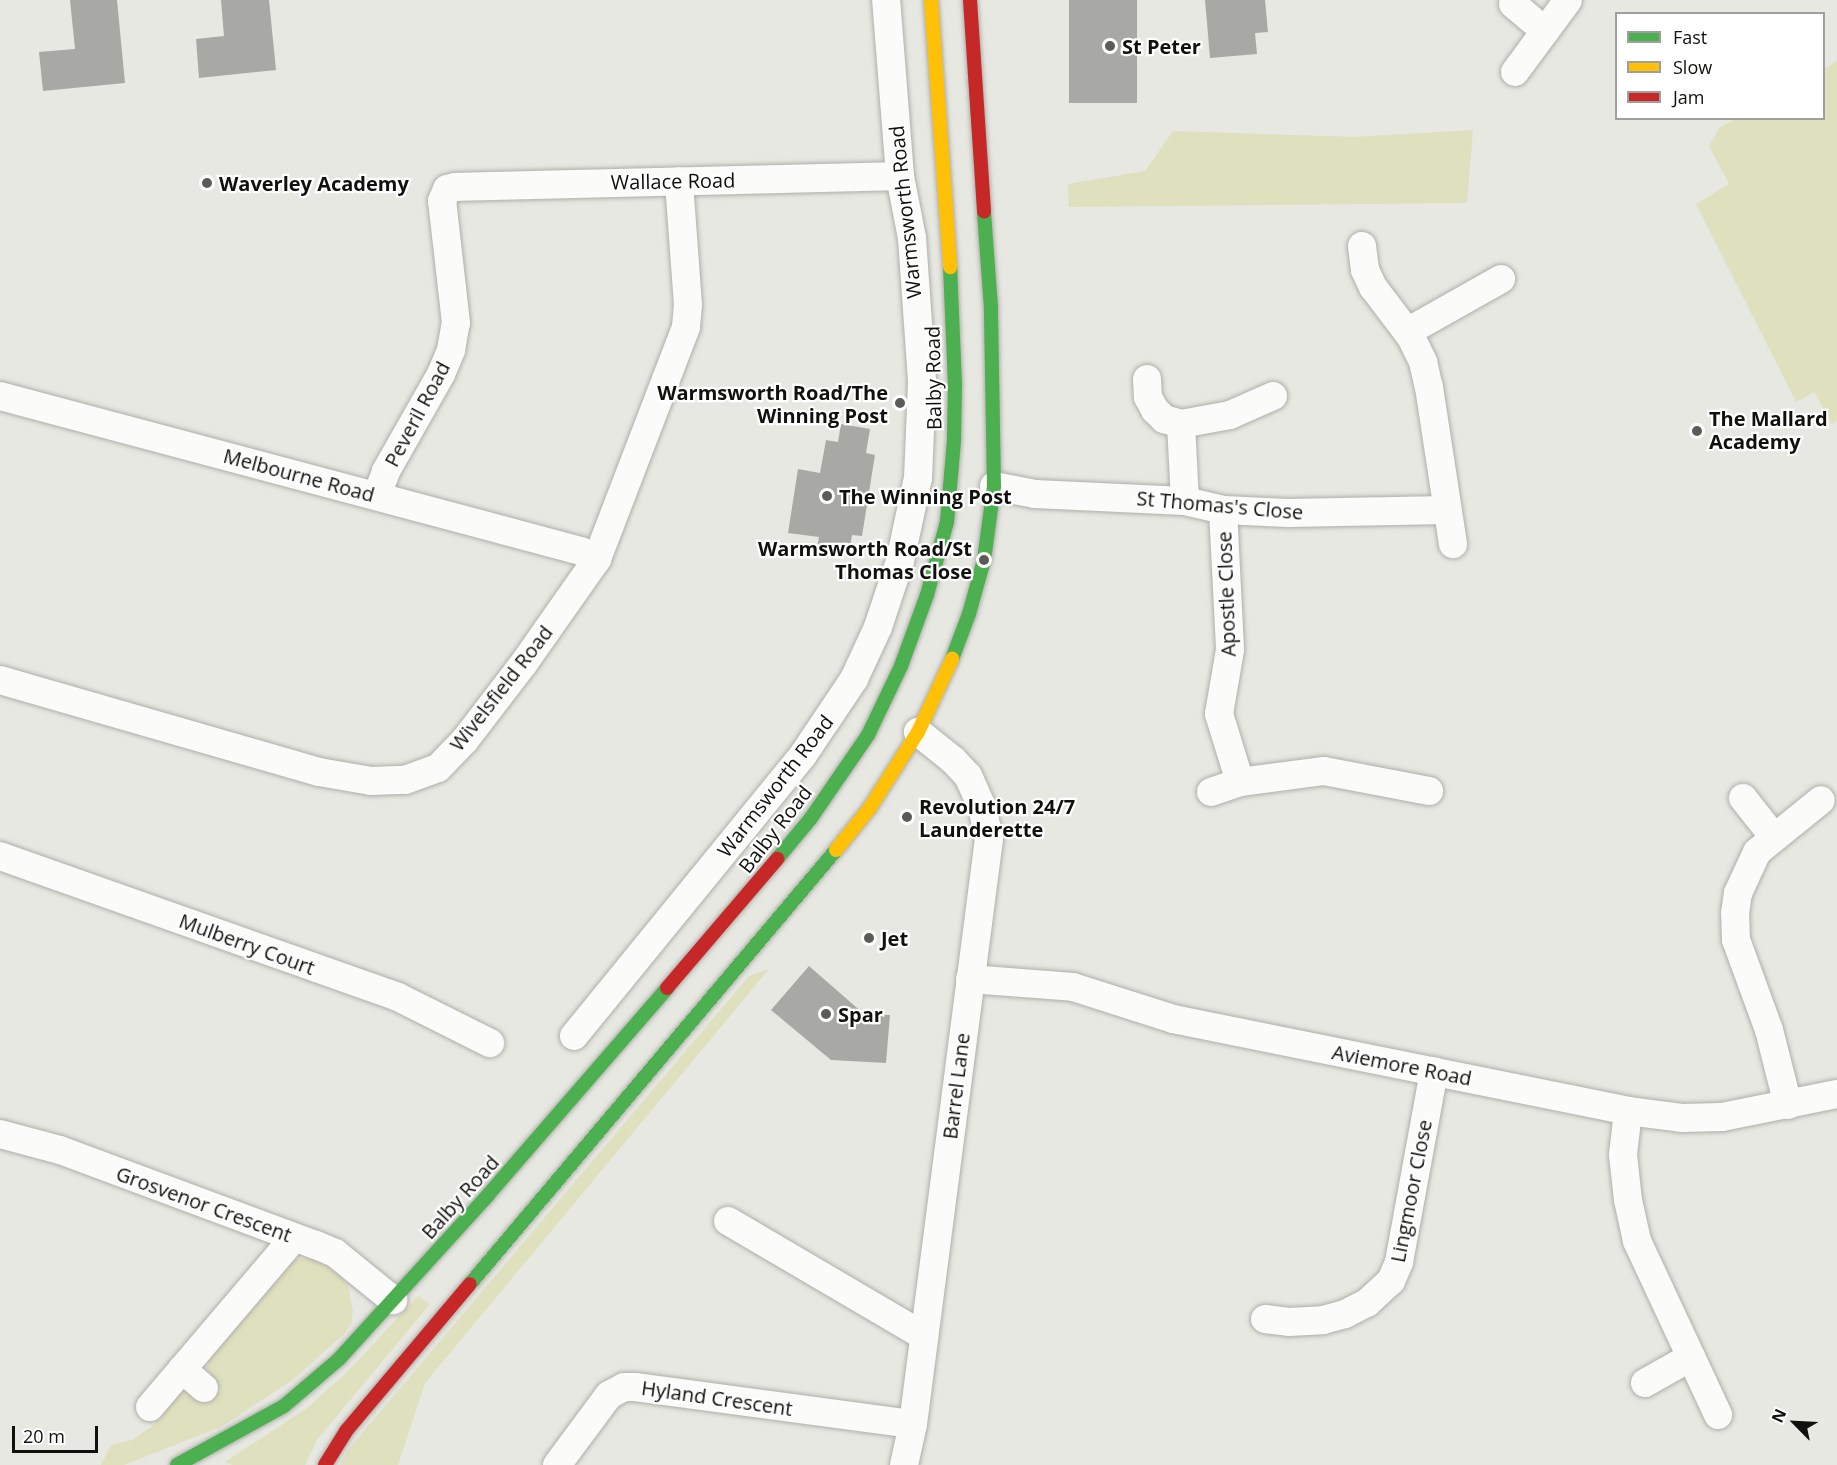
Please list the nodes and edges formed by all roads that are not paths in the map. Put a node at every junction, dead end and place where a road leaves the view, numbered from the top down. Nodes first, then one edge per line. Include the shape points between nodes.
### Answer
1 (886, 0) edge
2 (931, 0) edge
3 (969, 0) edge
4 (1568, 0) edge
5 (1513, 4) dead end
6 (1545, 31) junction
7 (1515, 72) dead end
8 (900, 176) junction
9 (679, 181) junction
10 (447, 189) joint
11 (1362, 246) dead end
12 (1501, 279) dead end
13 (1407, 332) junction
14 (1147, 379) dead end
15 (0, 396) edge
16 (1273, 396) dead end
17 (1181, 424) junction
18 (994, 486) junction
19 (376, 495) junction
20 (1185, 501) junction
21 (1223, 510) junction
22 (1447, 510) junction
23 (1452, 544) dead end
24 (597, 559) junction
25 (0, 680) edge
26 (918, 732) junction
27 (1240, 782) junction
28 (1429, 791) dead end
29 (1211, 792) dead end
30 (1743, 798) dead end
31 (1821, 800) dead end
32 (1773, 836) junction
33 (0, 856) edge
34 (970, 979) junction
35 (574, 1036) dead end
36 (490, 1043) dead end
37 (1434, 1071) junction
38 (1837, 1094) edge
39 (1788, 1105) junction
40 (1628, 1111) junction
41 (1, 1135) edge
42 (728, 1221) dead end
43 (294, 1238) junction
44 (393, 1300) junction
45 (1265, 1319) dead end
46 (924, 1336) junction
47 (1691, 1357) junction
48 (182, 1369) junction
49 (1645, 1383) dead end
50 (204, 1388) dead end
51 (150, 1407) dead end
52 (1718, 1415) dead end
53 (913, 1424) junction
54 (177, 1465) edge
55 (325, 1465) edge
56 (557, 1465) edge
57 (904, 1465) edge

1 - 8 street, Warmsworth Road
2 - 44 main road, Balby Road via 949,245 954,440 947,522 927,596 901,666 868,735 811,818 743,901
3 - 18 main road via 991,308
4 - 6 street
5 - 6 street
6 - 7 street
8 - 9 street, Wallace Road
8 - 35 street, Warmsworth Road via 912,238 922,436 918,478 900,561 878,627 854,679 803,755
9 - 10 street, Wallace Road
9 - 24 street, Wivelsfield Road via 688,305 686,327
10 - 19 street, Peveril Road via 442,201 456,323 451,350
11 - 13 street via 1365,270 1373,288
12 - 13 street
13 - 22 street via 1423,362 1429,387
14 - 17 street via 1155,410 1164,419
15 - 19 street, Melbourne Road
16 - 17 street via 1230,416
17 - 20 street
18 - 20 street, St Thomas's Close via 1035,494
18 - 26 main road via 984,560 969,614
19 - 24 street, Melbourne Road via 581,551
20 - 21 street, St Thomas's Close
21 - 22 street, St Thomas's Close
21 - 27 street, Apostle Close via 1230,650 1219,714
22 - 23 street
24 - 25 street, Wivelsfield Road via 465,740 438,768 405,780 371,781 319,772
26 - 34 street, Barrel Lane via 968,776 982,807 989,839
26 - 55 main road via 869,809 799,896 346,1431
27 - 28 street via 1324,771
27 - 29 street
30 - 32 street
31 - 32 street
32 - 39 street via 1756,852 1738,893 1736,940 1769,1030
33 - 36 street, Mulberry Court via 398,997
34 - 37 street, Aviemore Road via 1073,987 1173,1019
34 - 46 street, Barrel Lane
37 - 40 street, Aviemore Road
37 - 45 street, Lingmoor Close via 1399,1262 1390,1281 1367,1303 1345,1314 1323,1320
38 - 39 street, Aviemore Road
39 - 40 street, Aviemore Road via 1722,1117 1682,1118
40 - 47 street via 1623,1155 1637,1241
41 - 43 street, Grosvenor Crescent via 60,1150
42 - 46 street
43 - 44 street, Grosvenor Crescent via 335,1253
43 - 48 street
44 - 54 main road, Balby Road via 339,1359 284,1406
46 - 53 street, Barrel Lane
47 - 49 street
47 - 52 street
48 - 50 street
48 - 51 street
53 - 56 street, Hyland Crescent via 624,1387 609,1395
53 - 57 street, Barrel Lane

